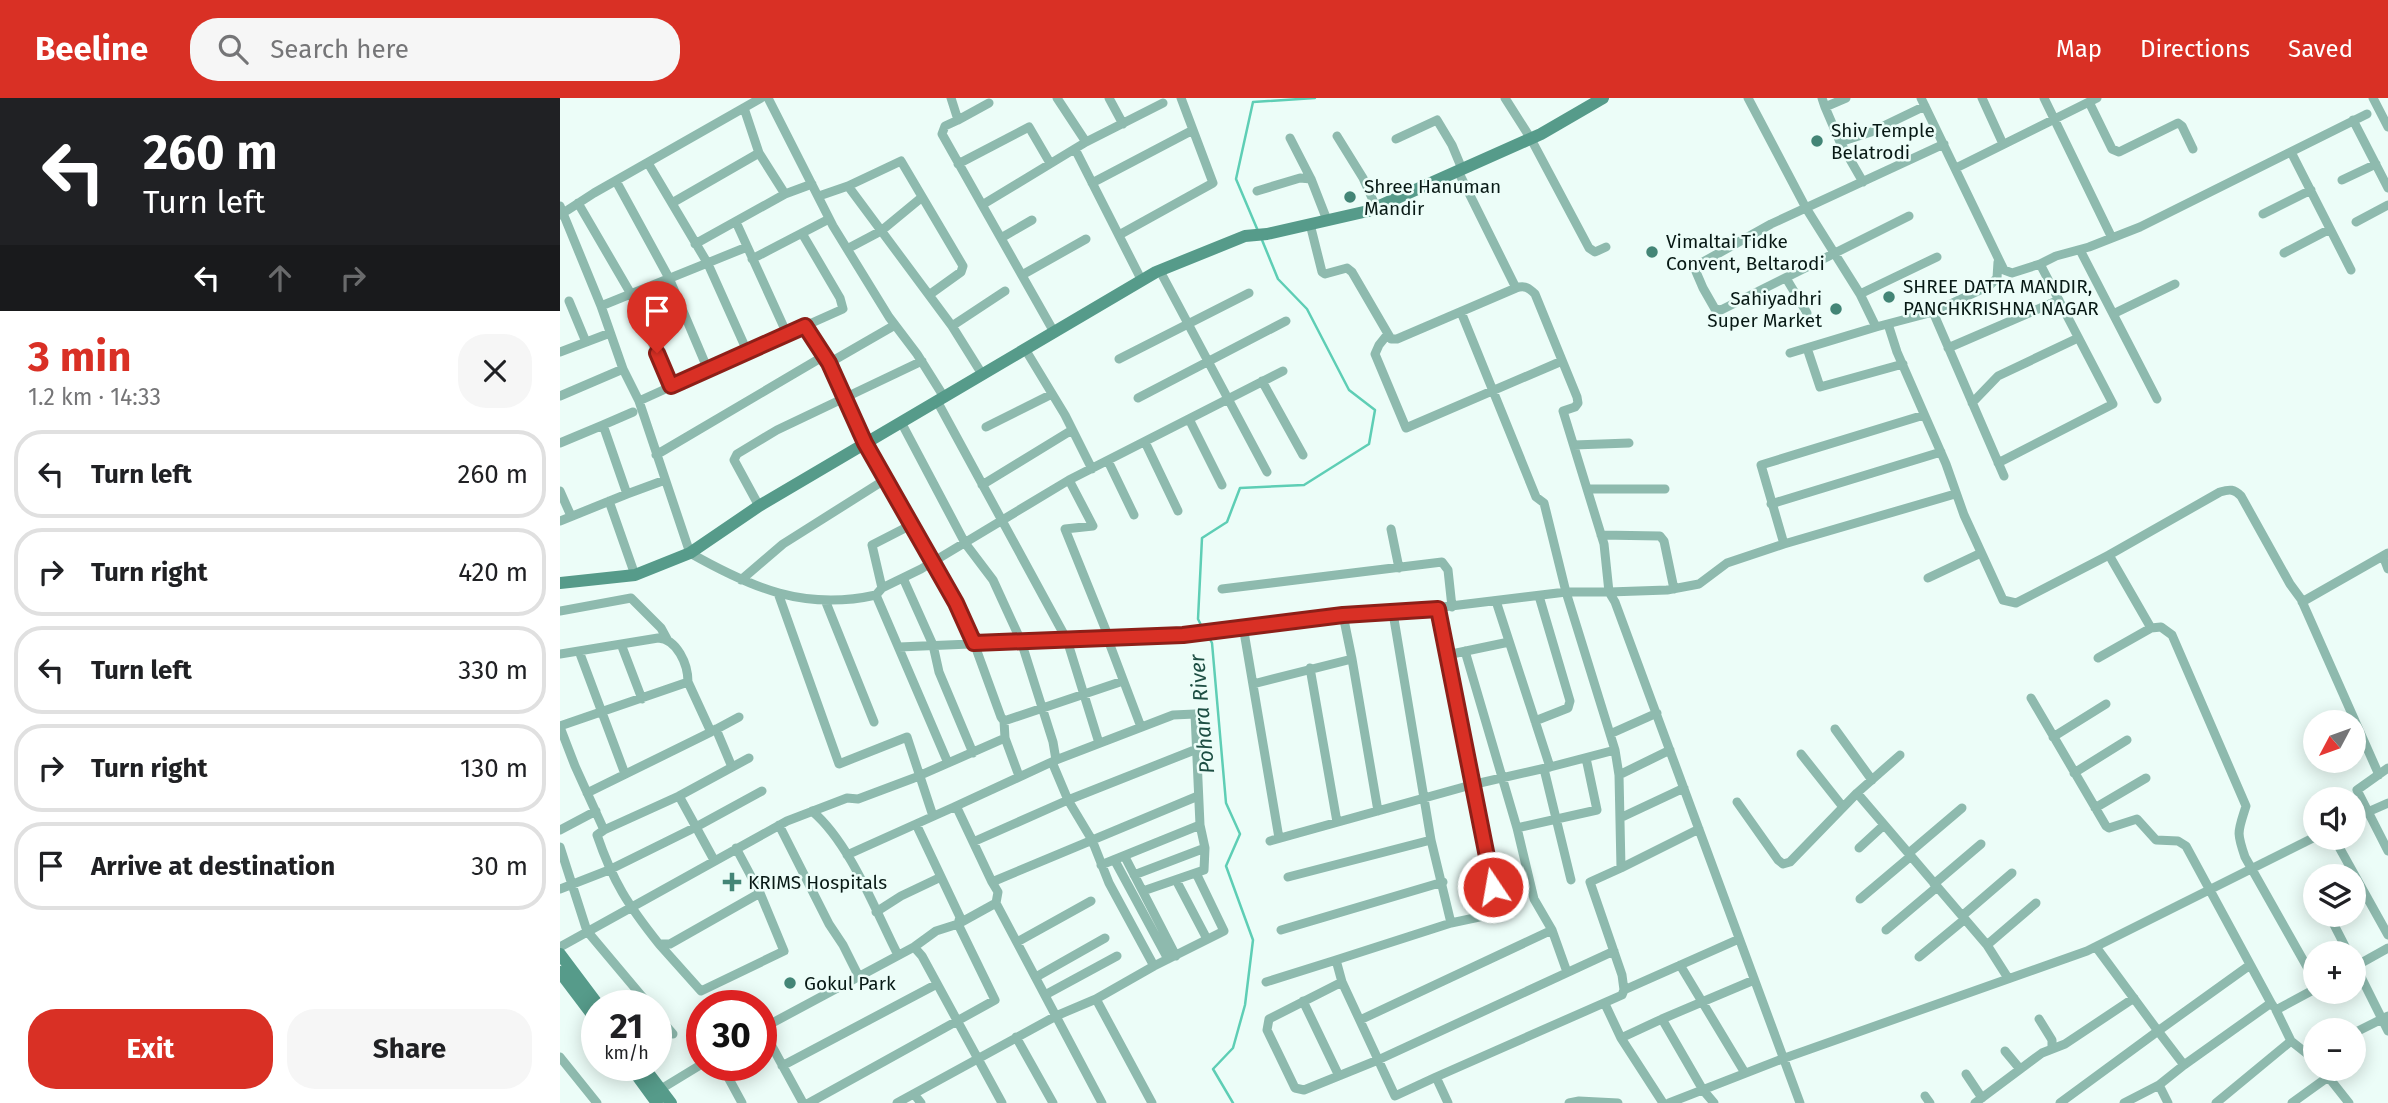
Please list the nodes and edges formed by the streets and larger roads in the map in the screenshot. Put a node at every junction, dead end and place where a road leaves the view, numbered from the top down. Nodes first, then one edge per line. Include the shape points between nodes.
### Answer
1 (761, 98) edge
2 (768, 98) edge
3 (951, 98) edge
4 (1057, 98) edge
5 (1109, 98) edge
6 (1181, 98) edge
7 (1505, 98) edge
8 (1603, 98) edge
9 (1748, 98) edge
10 (1846, 98) edge
11 (1982, 98) edge
12 (2044, 98) edge
13 (2373, 98) edge
14 (2093, 100) edge
15 (1823, 102) edge
16 (1923, 102) edge
17 (989, 103) dead end
18 (1163, 103) dead end
19 (744, 108) junction
20 (2367, 114) dead end
21 (2054, 118) junction
22 (958, 120) junction
23 (2353, 120) junction
24 (1123, 124) junction
25 (2388, 127) edge
26 (1193, 130) junction
27 (1337, 136) dead end
28 (1290, 138) dead end
29 (1396, 139) dead end
30 (1531, 139) junction
31 (1086, 142) junction
32 (1840, 142) junction
33 (2003, 144) junction
34 (1944, 145) junction
35 (1075, 149) junction
36 (2193, 149) dead end
37 (2291, 152) junction
38 (759, 153) junction
39 (648, 163) junction
40 (1050, 163) junction
41 (958, 164) junction
42 (2375, 164) junction
43 (1955, 168) junction
44 (1460, 170) junction
45 (1311, 180) junction
46 (2342, 180) dead end
47 (616, 181) junction
48 (1863, 182) junction
49 (1092, 183) junction
50 (812, 184) junction
51 (848, 186) junction
52 (2388, 188) edge
53 (2311, 190) junction
54 (1257, 191) dead end
55 (785, 194) junction
56 (818, 196) junction
57 (921, 198) junction
58 (578, 203) junction
59 (672, 203) junction
60 (982, 205) junction
61 (2388, 205) edge
62 (1376, 207) junction
63 (1806, 208) junction
64 (561, 211) edge
65 (2263, 214) dead end
66 (1909, 216) dead end
67 (830, 219) junction
68 (1032, 220) dead end
69 (1327, 220) junction
70 (736, 222) junction
71 (2356, 222) dead end
72 (1310, 224) junction
73 (2330, 229) junction
74 (881, 230) junction
75 (803, 234) junction
76 (1119, 235) junction
77 (1001, 238) junction
78 (2112, 238) junction
79 (1086, 239) dead end
80 (695, 244) junction
81 (747, 247) junction
82 (1606, 247) dead end
83 (847, 249) junction
84 (2080, 250) junction
85 (1834, 253) junction
86 (2284, 253) dead end
87 (1937, 257) dead end
88 (1997, 257) junction
89 (752, 259) junction
90 (708, 264) junction
91 (2040, 264) junction
92 (2351, 270) dead end
93 (1160, 271) junction
94 (1022, 275) junction
95 (669, 278) junction
96 (1786, 278) junction
97 (1142, 281) junction
98 (2175, 284) dead end
99 (1516, 288) junction
100 (1005, 292) dead end
101 (1249, 293) dead end
102 (631, 294) junction
103 (1860, 294) junction
104 (929, 295) junction
105 (2059, 300) junction
106 (569, 301) dead end
107 (601, 306) junction
108 (1461, 312) junction
109 (1933, 312) junction
110 (1807, 313) dead end
111 (2113, 314) junction
112 (1286, 321) dead end
113 (1188, 324) junction
114 (1888, 324) junction
115 (805, 326) junction
116 (895, 326) junction
117 (952, 326) junction
118 (1876, 327) junction
119 (1054, 332) junction
120 (610, 333) junction
121 (787, 334) junction
122 (1387, 335) junction
123 (2078, 338) junction
124 (586, 342) junction
125 (1807, 348) junction
126 (1948, 348) junction
127 (1025, 349) junction
128 (747, 351) junction
129 (560, 352) edge
130 (1790, 353) dead end
131 (1119, 359) dead end
132 (826, 360) junction
133 (922, 361) junction
134 (1562, 361) junction
135 (1208, 362) junction
136 (1903, 364) junction
137 (623, 369) junction
138 (708, 370) junction
139 (1283, 371) dead end
140 (982, 374) junction
141 (1262, 381) junction
142 (671, 386) junction
143 (1492, 390) junction
144 (1052, 394) junction
145 (560, 396) edge
146 (845, 398) junction
147 (1138, 398) dead end
148 (941, 399) junction
149 (1228, 399) junction
150 (2157, 399) dead end
151 (639, 401) junction
152 (1972, 402) junction
153 (633, 412) dead end
154 (1924, 415) junction
155 (1189, 419) junction
156 (901, 422) junction
157 (603, 425) junction
158 (986, 427) dead end
159 (1072, 430) junction
160 (1145, 442) junction
161 (560, 443) edge
162 (865, 443) junction
163 (1629, 443) dead end
164 (1574, 445) junction
165 (1941, 453) junction
166 (656, 455) junction
167 (1303, 455) dead end
168 (1108, 461) junction
169 (1998, 463) junction
170 (1092, 469) junction
171 (1267, 472) dead end
172 (2004, 476) dead end
173 (665, 480) junction
174 (886, 480) junction
175 (1069, 480) junction
176 (982, 485) junction
177 (1222, 485) dead end
178 (1588, 489) junction
179 (1665, 489) dead end
180 (560, 491) edge
181 (627, 494) junction
182 (1955, 494) junction
183 (609, 501) junction
184 (1771, 504) junction
185 (759, 506) junction
186 (1178, 511) dead end
187 (1135, 515) dead end
188 (571, 516) junction
189 (560, 521) edge
190 (1002, 521) junction
191 (911, 525) junction
192 (1391, 529) dead end
193 (1601, 535) junction
194 (965, 543) junction
195 (1784, 544) junction
196 (690, 553) junction
197 (1981, 553) junction
198 (2109, 555) junction
199 (2386, 555) edge
200 (931, 562) junction
201 (1399, 568) junction
202 (2388, 569) edge
203 (635, 575) junction
204 (903, 578) junction
205 (1928, 578) dead end
206 (741, 580) junction
207 (560, 583) edge
208 (1222, 589) dead end
209 (1674, 589) junction
210 (879, 591) junction
211 (1566, 592) junction
212 (1609, 592) junction
213 (778, 593) junction
214 (1539, 596) junction
215 (825, 600) junction
216 (1496, 601) junction
217 (2302, 602) junction
218 (1452, 607) junction
219 (1438, 609) junction
220 (560, 611) edge
221 (1393, 612) junction
222 (1343, 615) junction
223 (1243, 626) junction
224 (2151, 628) junction
225 (1109, 638) junction
226 (667, 639) junction
227 (1067, 640) junction
228 (1020, 642) junction
229 (1509, 642) junction
230 (974, 643) junction
231 (621, 644) junction
232 (933, 645) junction
233 (899, 647) junction
234 (579, 651) junction
235 (1465, 651) junction
236 (560, 654) edge
237 (1447, 655) junction
238 (2098, 658) dead end
239 (1352, 659) junction
240 (1310, 668) junction
241 (1123, 681) junction
242 (688, 682) junction
243 (1253, 684) junction
244 (1082, 695) junction
245 (2031, 698) dead end
246 (642, 699) junction
247 (2106, 704) dead end
248 (1042, 708) junction
249 (601, 713) junction
250 (1657, 713) junction
251 (739, 717) dead end
252 (1535, 720) junction
253 (1004, 721) junction
254 (874, 722) dead end
255 (560, 726) edge
256 (1141, 727) junction
257 (1835, 729) dead end
258 (714, 730) junction
259 (1610, 734) junction
260 (2053, 737) junction
261 (1004, 738) junction
262 (2127, 740) dead end
263 (1099, 743) junction
264 (1197, 749) junction
265 (1615, 750) junction
266 (1670, 750) junction
267 (973, 752) junction
268 (1801, 754) dead end
269 (1900, 755) dead end
270 (749, 758) dead end
271 (1586, 758) junction
272 (1054, 761) junction
273 (948, 763) junction
274 (732, 767) junction
275 (1547, 768) junction
276 (2388, 768) edge
277 (2074, 773) junction
278 (625, 774) junction
279 (1619, 775) junction
280 (2379, 775) junction
281 (919, 776) junction
282 (1019, 776) junction
283 (1502, 778) junction
284 (2146, 778) dead end
285 (1872, 780) junction
286 (1471, 785) junction
287 (1684, 788) junction
288 (762, 791) dead end
289 (587, 793) junction
290 (1857, 793) junction
291 (679, 796) junction
292 (1198, 796) junction
293 (1426, 798) junction
294 (1068, 800) junction
295 (1737, 802) dead end
296 (2388, 803) edge
297 (954, 807) junction
298 (1843, 807) junction
299 (1962, 808) dead end
300 (2095, 808) junction
301 (596, 811) junction
302 (812, 811) junction
303 (1378, 811) junction
304 (2368, 811) junction
305 (933, 816) junction
306 (1620, 818) junction
307 (1558, 819) junction
308 (1337, 822) junction
309 (916, 824) junction
310 (779, 825) junction
311 (1200, 825) junction
312 (1884, 825) junction
313 (696, 827) junction
314 (1517, 828) junction
315 (1699, 829) junction
316 (560, 830) edge
317 (604, 830) junction
318 (1093, 840) junction
319 (1431, 840) junction
320 (973, 842) junction
321 (2303, 843) edge
322 (1982, 844) dead end
323 (560, 847) edge
324 (736, 848) junction
325 (1206, 848) junction
326 (1859, 848) dead end
327 (2341, 850) edge
328 (2388, 850) edge
329 (1910, 854) junction
330 (847, 855) junction
331 (1125, 857) junction
332 (714, 860) junction
333 (1115, 861) junction
334 (1101, 865) junction
335 (1621, 868) junction
336 (2252, 869) junction
337 (609, 870) junction
338 (1196, 873) junction
339 (2012, 873) dead end
340 (1134, 876) junction
341 (941, 877) junction
342 (1288, 877) dead end
343 (1176, 880) junction
344 (1571, 880) dead end
345 (992, 882) junction
346 (1443, 883) junction
347 (571, 885) junction
348 (1936, 886) junction
349 (560, 889) edge
350 (2210, 890) junction
351 (1143, 891) junction
352 (760, 893) junction
353 (1860, 899) dead end
354 (1091, 901) dead end
355 (996, 903) junction
356 (2036, 903) dead end
357 (629, 907) junction
358 (876, 912) junction
359 (1963, 918) junction
360 (1451, 923) junction
361 (958, 924) junction
362 (1281, 930) dead end
363 (1552, 930) junction
364 (1886, 930) dead end
365 (587, 931) junction
366 (2388, 935) edge
367 (1105, 938) dead end
368 (1739, 939) junction
369 (1207, 940) junction
370 (1017, 942) junction
371 (659, 944) junction
372 (1987, 945) junction
373 (560, 947) edge
374 (914, 947) junction
375 (2096, 947) junction
376 (2388, 948) edge
377 (1614, 951) junction
378 (560, 954) edge
379 (898, 955) junction
380 (1116, 956) dead end
381 (1919, 957) dead end
382 (1172, 958) junction
383 (2366, 959) edge
384 (1336, 960) junction
385 (2303, 960) edge
386 (1680, 965) junction
387 (2250, 965) junction
388 (1154, 966) junction
389 (560, 972) edge
390 (1567, 972) junction
391 (859, 977) junction
392 (1036, 977) junction
393 (2008, 978) junction
394 (1754, 980) junction
395 (1266, 982) dead end
396 (1342, 982) junction
397 (937, 984) junction
398 (2366, 985) edge
399 (587, 990) edge
400 (637, 990) edge
401 (1624, 990) junction
402 (2303, 994) edge
403 (1045, 995) junction
404 (2134, 998) junction
405 (1096, 999) junction
406 (581, 1000) edge
407 (1303, 1001) junction
408 (1702, 1002) junction
409 (1605, 1003) junction
410 (2274, 1007) junction
411 (1056, 1016) junction
412 (2385, 1017) edge
413 (1662, 1019) junction
414 (2039, 1019) dead end
415 (777, 1020) edge
416 (1360, 1020) junction
417 (957, 1021) junction
418 (2366, 1027) edge
419 (2158, 1031) junction
420 (2388, 1031) edge
421 (1016, 1037) junction
422 (1621, 1038) junction
423 (2291, 1041) junction
424 (2052, 1049) junction
425 (2303, 1049) edge
426 (2005, 1051) dead end
427 (777, 1056) edge
428 (560, 1057) edge
429 (978, 1057) junction
430 (1783, 1059) junction
431 (1378, 1060) junction
432 (2183, 1065) junction
433 (782, 1066) junction
434 (2020, 1069) junction
435 (1745, 1073) junction
436 (1966, 1074) dead end
437 (686, 1075) edge
438 (1339, 1076) junction
439 (1436, 1077) junction
440 (643, 1081) edge
441 (730, 1081) edge
442 (2316, 1081) edge
443 (2331, 1081) edge
444 (2159, 1085) junction
445 (1703, 1090) junction
446 (914, 1094) junction
447 (656, 1096) edge
448 (1979, 1100) edge
449 (1443, 1102) edge
450 (597, 1103) edge
451 (671, 1103) edge
452 (742, 1103) edge
453 (803, 1103) edge
454 (808, 1103) edge
455 (897, 1103) edge
456 (921, 1103) edge
457 (1002, 1103) edge
458 (1054, 1103) edge
459 (1102, 1103) edge
460 (1152, 1103) edge
461 (1569, 1103) edge
462 (1618, 1103) edge
463 (1662, 1103) edge
464 (1669, 1103) edge
465 (1714, 1103) edge
466 (1800, 1103) edge
467 (2060, 1103) edge
468 (2124, 1103) edge
469 (2168, 1103) edge
470 (2216, 1103) edge
471 (2292, 1103) edge
472 (2349, 1103) edge

1 - 19 street
2 - 50 street
3 - 22 street
4 - 31 street
5 - 24 street
6 - 26 street
7 - 30 street
8 - 30 street
9 - 63 street
10 - 15 street
11 - 33 street
12 - 21 street
13 - 25 street
14 - 21 street
14 - 36 street via 2112,149 2119,152 2178,122
15 - 32 street
16 - 32 street via 1871,132
16 - 34 street
17 - 22 street
18 - 24 street
19 - 38 street
19 - 39 street
20 - 23 street
21 - 33 street
21 - 78 street
22 - 41 street via 942,131
23 - 37 street
23 - 42 street
24 - 31 street
26 - 49 street
26 - 76 street via 1213,183
27 - 62 street
28 - 45 street
29 - 44 street via 1437,120
30 - 44 street
30 - 82 street via 1589,248 1595,252
31 - 35 street
32 - 48 street
33 - 43 street
34 - 43 street
34 - 48 street
35 - 40 street
35 - 49 street
37 - 53 street
37 - 78 street
38 - 55 street
38 - 59 street
39 - 47 street
39 - 59 street
40 - 41 street via 1029,127
40 - 60 street
41 - 60 street
42 - 46 street
42 - 52 street
43 - 88 street
44 - 62 street
44 - 99 street
45 - 54 street via 1300,178
45 - 69 street
47 - 58 street
47 - 95 street
48 - 63 street
49 - 76 street
50 - 55 street
50 - 56 street
51 - 56 street
51 - 57 street via 901,161
51 - 74 street
53 - 65 street
53 - 73 street
55 - 70 street
56 - 67 street
57 - 74 street
57 - 104 street via 963,266
58 - 64 street
58 - 102 street
59 - 80 street
60 - 77 street
61 - 71 street
62 - 69 street
63 - 85 street
63 - 96 street via 1694,267 1716,309 1721,310
64 - 107 street
66 - 85 street
67 - 75 street
67 - 83 street
68 - 77 street
69 - 72 street
70 - 80 street
70 - 81 street
72 - 93 street via 1245,236
72 - 122 street via 1322,272 1352,271
73 - 86 street
73 - 92 street
74 - 83 street
74 - 104 street
75 - 89 street
75 - 115 street via 843,304 841,311
76 - 97 street
77 - 94 street
78 - 84 street
79 - 94 street
80 - 90 street
81 - 89 street
81 - 90 street
83 - 116 street
84 - 91 street
84 - 111 street
85 - 96 street
85 - 103 street
87 - 103 street
88 - 91 street via 2004,270 2012,273
88 - 109 street via 1999,273 1993,283
89 - 121 street
90 - 95 street
90 - 128 street
91 - 105 street
93 - 97 street
93 - 113 street
94 - 119 street
95 - 102 street
95 - 138 street
96 - 110 street
97 - 119 street
98 - 111 street
99 - 108 street
99 - 134 street via 1529,288 1535,294
100 - 117 street
101 - 113 street
102 - 107 street
102 - 142 street
103 - 118 street
104 - 117 street
105 - 123 street
105 - 126 street
106 - 124 street
107 - 120 street
108 - 122 street via 1397,339
108 - 143 street
109 - 114 street
109 - 126 street
111 - 150 street
112 - 135 street
113 - 131 street
113 - 135 street
114 - 118 street
114 - 136 street
115 - 121 street
115 - 132 street
116 - 132 street
116 - 133 street
117 - 140 street
118 - 125 street
119 - 127 street
120 - 124 street
120 - 137 street
121 - 128 street
122 - 143 street via 1375,354 1406,428
123 - 152 street via 1998,376
123 - 169 street via 2113,404
124 - 129 street
125 - 130 street
125 - 136 street via 1820,387
126 - 152 street
127 - 140 street
127 - 144 street
128 - 138 street
132 - 146 street
132 - 166 street
133 - 146 street
133 - 148 street
134 - 143 street
134 - 164 street via 1578,402 1563,411
135 - 147 street
135 - 149 street
136 - 154 street
137 - 145 street
137 - 151 street
138 - 142 street
139 - 141 street
140 - 148 street
141 - 149 street
141 - 167 street
142 - 151 street
143 - 211 street via 1536,497 1544,503
144 - 158 street
144 - 159 street
146 - 162 street
146 - 185 street via 737,454 734,460
148 - 156 street
148 - 176 street
149 - 155 street
149 - 171 street
151 - 166 street
152 - 169 street
153 - 157 street
154 - 165 street
154 - 184 street via 1764,463 1761,469
155 - 160 street
155 - 177 street
156 - 162 street
156 - 194 street
157 - 161 street
157 - 181 street
159 - 170 street
159 - 176 street
160 - 168 street
160 - 186 street
162 - 174 street
162 - 185 street
163 - 164 street
164 - 178 street
165 - 182 street
165 - 184 street
166 - 173 street
168 - 170 street
168 - 187 street
169 - 172 street
170 - 175 street
173 - 181 street
173 - 196 street
174 - 191 street
174 - 206 street via 783,544
175 - 190 street
175 - 225 street via 1093,526 1065,529
176 - 190 street
178 - 179 street
178 - 193 street
180 - 188 street
181 - 183 street
182 - 195 street
182 - 197 street
183 - 188 street
183 - 203 street
184 - 195 street
185 - 196 street
188 - 189 street
190 - 194 street
190 - 227 street
191 - 200 street
191 - 210 street via 872,545
192 - 201 street
193 - 209 street via 1660,536
193 - 212 street
194 - 200 street
194 - 228 street via 993,580
195 - 209 street via 1727,563 1699,583
196 - 203 street
196 - 206 street
197 - 198 street via 2000,596 2012,603
197 - 205 street
198 - 217 street via 2230,489 2241,496
198 - 224 street
199 - 202 street
199 - 217 street
200 - 204 street
200 - 230 street
201 - 208 street
201 - 218 street via 1442,562 1448,570
203 - 207 street
204 - 210 street
204 - 232 street
206 - 213 street
209 - 212 street
210 - 215 street via 850,601
210 - 233 street
211 - 212 street
211 - 214 street
211 - 259 street
212 - 250 street
213 - 215 street
213 - 281 street via 839,764 906,737
214 - 216 street
214 - 252 street via 1570,701 1568,708
215 - 254 street
216 - 218 street
216 - 229 street
217 - 280 street
218 - 219 street
219 - 221 street
219 - 237 street
220 - 226 street via 631,598
221 - 222 street
221 - 293 street
222 - 223 street
222 - 239 street
223 - 225 street via 1183,635
223 - 243 street
224 - 238 street
224 - 336 street via 2161,627 2172,635 2246,806 2238,836
225 - 227 street
225 - 241 street
226 - 231 street
226 - 242 street via 683,661
227 - 228 street
227 - 244 street
228 - 230 street
228 - 248 street
229 - 235 street
229 - 252 street
230 - 232 street
230 - 253 street
231 - 234 street
231 - 246 street
232 - 233 street
232 - 267 street via 939,672
233 - 273 street
234 - 236 street
234 - 249 street
235 - 237 street
235 - 283 street
237 - 286 street
239 - 240 street
239 - 303 street
240 - 243 street
240 - 308 street
241 - 244 street
241 - 256 street
242 - 246 street
242 - 258 street
243 - 308 street via 1274,839
244 - 248 street
244 - 263 street
245 - 260 street
246 - 249 street
247 - 260 street
248 - 253 street
248 - 272 street
249 - 255 street
249 - 278 street
250 - 259 street
250 - 266 street
251 - 258 street
252 - 275 street
253 - 261 street
255 - 289 street
256 - 263 street
256 - 264 street via 1173,715 1195,714
257 - 285 street
258 - 274 street
258 - 278 street
259 - 265 street
260 - 277 street
261 - 267 street
261 - 282 street
262 - 277 street
263 - 272 street
264 - 292 street
264 - 294 street
265 - 271 street
265 - 279 street
266 - 279 street
266 - 287 street
267 - 273 street
268 - 298 street
269 - 285 street
270 - 274 street
271 - 275 street
271 - 307 street via 1597,810
272 - 282 street
272 - 294 street
273 - 281 street
274 - 291 street
275 - 283 street
275 - 307 street
276 - 280 street
277 - 300 street
278 - 289 street
279 - 306 street
280 - 304 street via 2357,790
281 - 302 street
281 - 305 street
282 - 297 street
283 - 286 street
283 - 314 street
284 - 300 street
285 - 290 street
286 - 293 street
286 - 360 street via 1499,913
287 - 306 street
287 - 315 street
288 - 313 street
289 - 301 street
290 - 298 street
290 - 312 street
291 - 313 street
291 - 317 street
292 - 311 street
292 - 318 street
293 - 303 street
293 - 319 street
294 - 318 street
294 - 320 street
295 - 298 street via 1783,864
296 - 304 street
297 - 305 street
297 - 320 street
299 - 329 street
300 - 350 street via 2109,828 2137,819 2156,841 2182,842
301 - 316 street
301 - 317 street
302 - 310 street
302 - 330 street
303 - 308 street
304 - 328 street
305 - 309 street
306 - 335 street
307 - 314 street
307 - 344 street
309 - 330 street
309 - 341 street
310 - 324 street
310 - 391 street
311 - 325 street
311 - 331 street
312 - 326 street
312 - 329 street
313 - 332 street
313 - 337 street
314 - 363 street via 1535,899
315 - 335 street
315 - 368 street
317 - 337 street via 597,835
318 - 334 street
318 - 345 street
319 - 342 street
319 - 346 street
320 - 345 street
321 - 336 street
322 - 348 street
323 - 347 street
324 - 332 street
324 - 352 street
325 - 338 street via 1204,870
325 - 340 street
327 - 366 street
329 - 348 street
329 - 353 street
330 - 358 street
331 - 333 street
331 - 340 street
332 - 357 street
333 - 334 street
333 - 382 street
334 - 388 street
335 - 377 street via 1590,882
336 - 350 street
336 - 385 street
337 - 347 street
337 - 357 street
338 - 343 street
338 - 369 street via 1224,931
339 - 359 street
340 - 351 street
341 - 358 street
341 - 361 street via 960,917
343 - 351 street
343 - 369 street
345 - 355 street via 998,892
346 - 360 street
346 - 362 street
347 - 349 street
347 - 365 street
348 - 359 street
348 - 364 street
350 - 375 street
350 - 387 street
351 - 382 street
352 - 371 street via 670,944
352 - 371 street via 784,951 701,991
354 - 370 street
355 - 361 street
355 - 370 street
356 - 372 street
357 - 365 street
357 - 371 street
358 - 379 street
359 - 372 street
359 - 381 street
360 - 384 street
361 - 374 street via 936,931
361 - 417 street via 995,1000
363 - 390 street
363 - 416 street
365 - 373 street
365 - 400 street
367 - 392 street
368 - 386 street
368 - 394 street
369 - 382 street
370 - 392 street
372 - 393 street
374 - 379 street
374 - 397 street
375 - 393 street
375 - 404 street
376 - 383 street
377 - 390 street
377 - 401 street
378 - 399 street
379 - 391 street
380 - 403 street
382 - 388 street
384 - 395 street
384 - 396 street
386 - 401 street
386 - 408 street
387 - 410 street
387 - 419 street
388 - 405 street
389 - 406 street
390 - 431 street
391 - 415 street
392 - 403 street
393 - 430 street
394 - 408 street
394 - 430 street
396 - 407 street
396 - 416 street
397 - 417 street
397 - 433 street
398 - 412 street
401 - 409 street
402 - 410 street
403 - 411 street
404 - 419 street
404 - 424 street
405 - 411 street
405 - 460 street
407 - 438 street
407 - 438 street via 1269,1019 1267,1030 1295,1088 1304,1090
408 - 413 street
408 - 435 street
409 - 422 street
409 - 439 street
410 - 423 street
410 - 432 street
411 - 421 street
411 - 459 street
412 - 418 street
412 - 420 street
413 - 422 street
413 - 445 street
414 - 424 street via 2052,1040
416 - 431 street
417 - 429 street
417 - 454 street
419 - 432 street
419 - 467 street
421 - 429 street
421 - 458 street
422 - 463 street
423 - 425 street
423 - 470 street
424 - 434 street
426 - 434 street
427 - 433 street
428 - 450 street
429 - 446 street
429 - 457 street
430 - 435 street
430 - 466 street
431 - 438 street
431 - 439 street via 1395,1096
432 - 444 street
433 - 453 street
434 - 448 street
435 - 445 street
436 - 448 street
437 - 447 street
439 - 449 street
440 - 447 street
441 - 452 street
442 - 471 street
443 - 472 street
444 - 468 street
444 - 469 street
445 - 464 street
445 - 465 street
446 - 455 street
446 - 456 street
447 - 451 street
461 - 462 street

